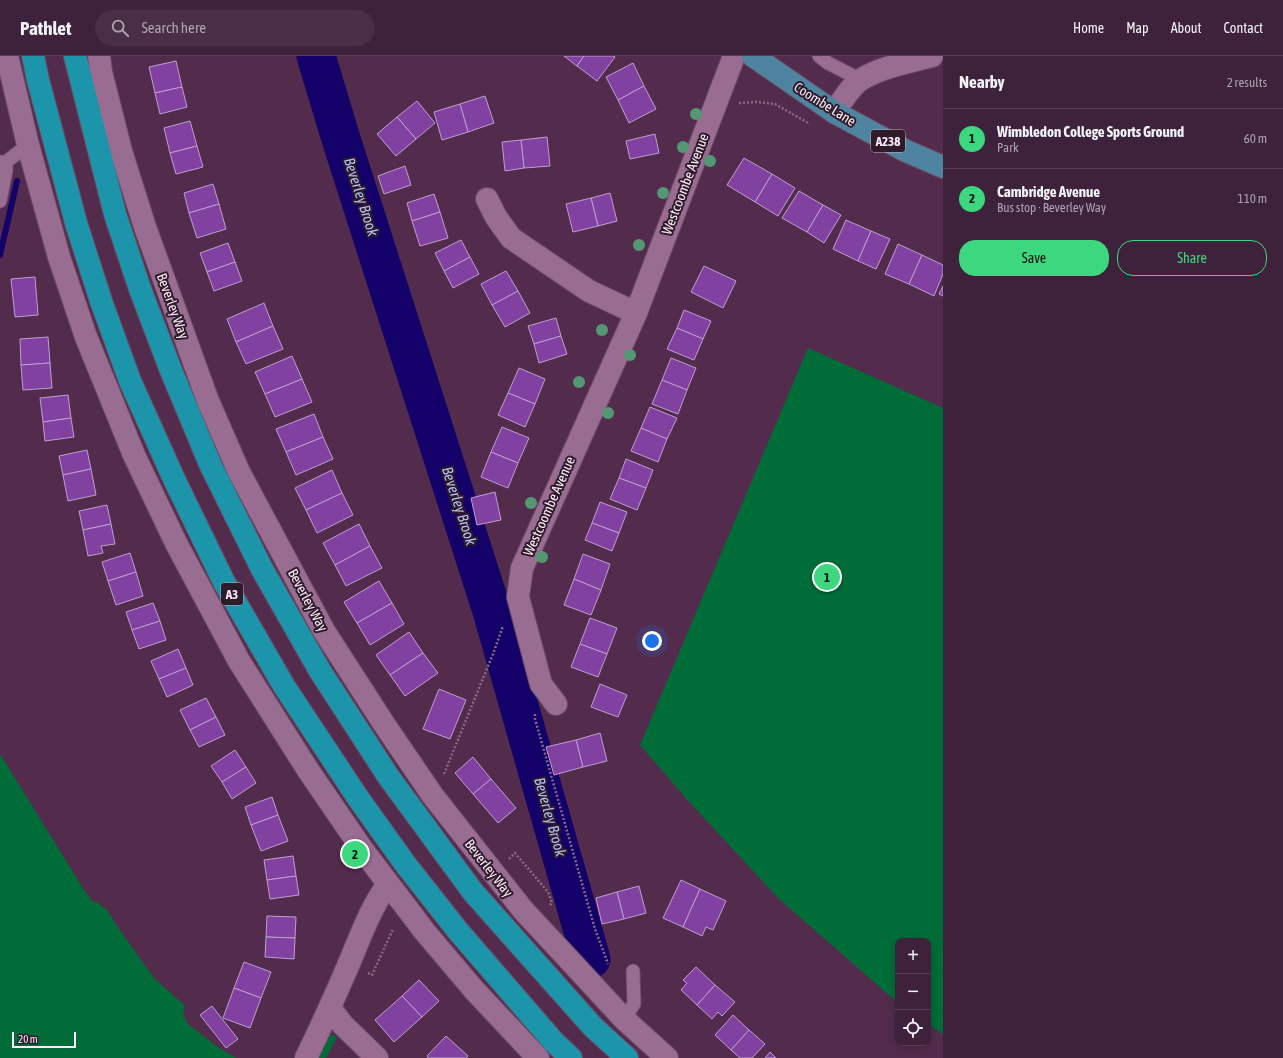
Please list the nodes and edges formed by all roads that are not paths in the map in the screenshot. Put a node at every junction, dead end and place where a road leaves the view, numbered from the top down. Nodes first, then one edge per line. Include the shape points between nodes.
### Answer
1 (7, 56) edge
2 (33, 56) edge
3 (99, 56) edge
4 (734, 56) edge
5 (754, 56) edge
6 (819, 56) edge
7 (932, 56) edge
8 (76, 61) edge
9 (861, 80) junction
10 (834, 112) junction
11 (28, 145) junction
12 (3, 162) edge
13 (943, 167) edge
14 (487, 200) dead end
15 (0, 201) edge
16 (636, 313) junction
17 (556, 704) dead end
18 (388, 884) junction
19 (633, 971) dead end
20 (330, 1008) junction
21 (624, 1019) junction
22 (306, 1058) edge
23 (377, 1058) edge
24 (538, 1058) edge
25 (571, 1058) edge
26 (627, 1058) edge
27 (667, 1058) edge

1 - 11 street
2 - 25 highway, A3 via 76,223 130,381 224,582 284,686 406,865 458,931 553,1041
3 - 21 street, Beverley Way via 121,151 145,227 208,401 239,472 324,631 433,796 533,922
4 - 16 street, Westcoombe Avenue
5 - 10 main road, Coombe Lane / A238
6 - 9 lane
7 - 9 street via 878,71
8 - 26 highway, Beverley Way via 115,214 143,296 210,464 262,569 320,671 383,769 473,892 593,1027
9 - 10 street
10 - 13 main road, Coombe Lane / A238 via 906,151
11 - 12 lane
11 - 18 street via 59,257 86,337 134,456 176,543 238,661 313,777
12 - 15 lane via 6,171
14 - 16 street via 511,238 589,290
16 - 17 street, Westcoombe Avenue via 522,568 519,604 541,684
18 - 20 street via 368,920
18 - 24 street via 475,991
19 - 21 lane via 634,1004
20 - 22 street
20 - 23 street via 343,1025
21 - 27 street, Beverley Way

